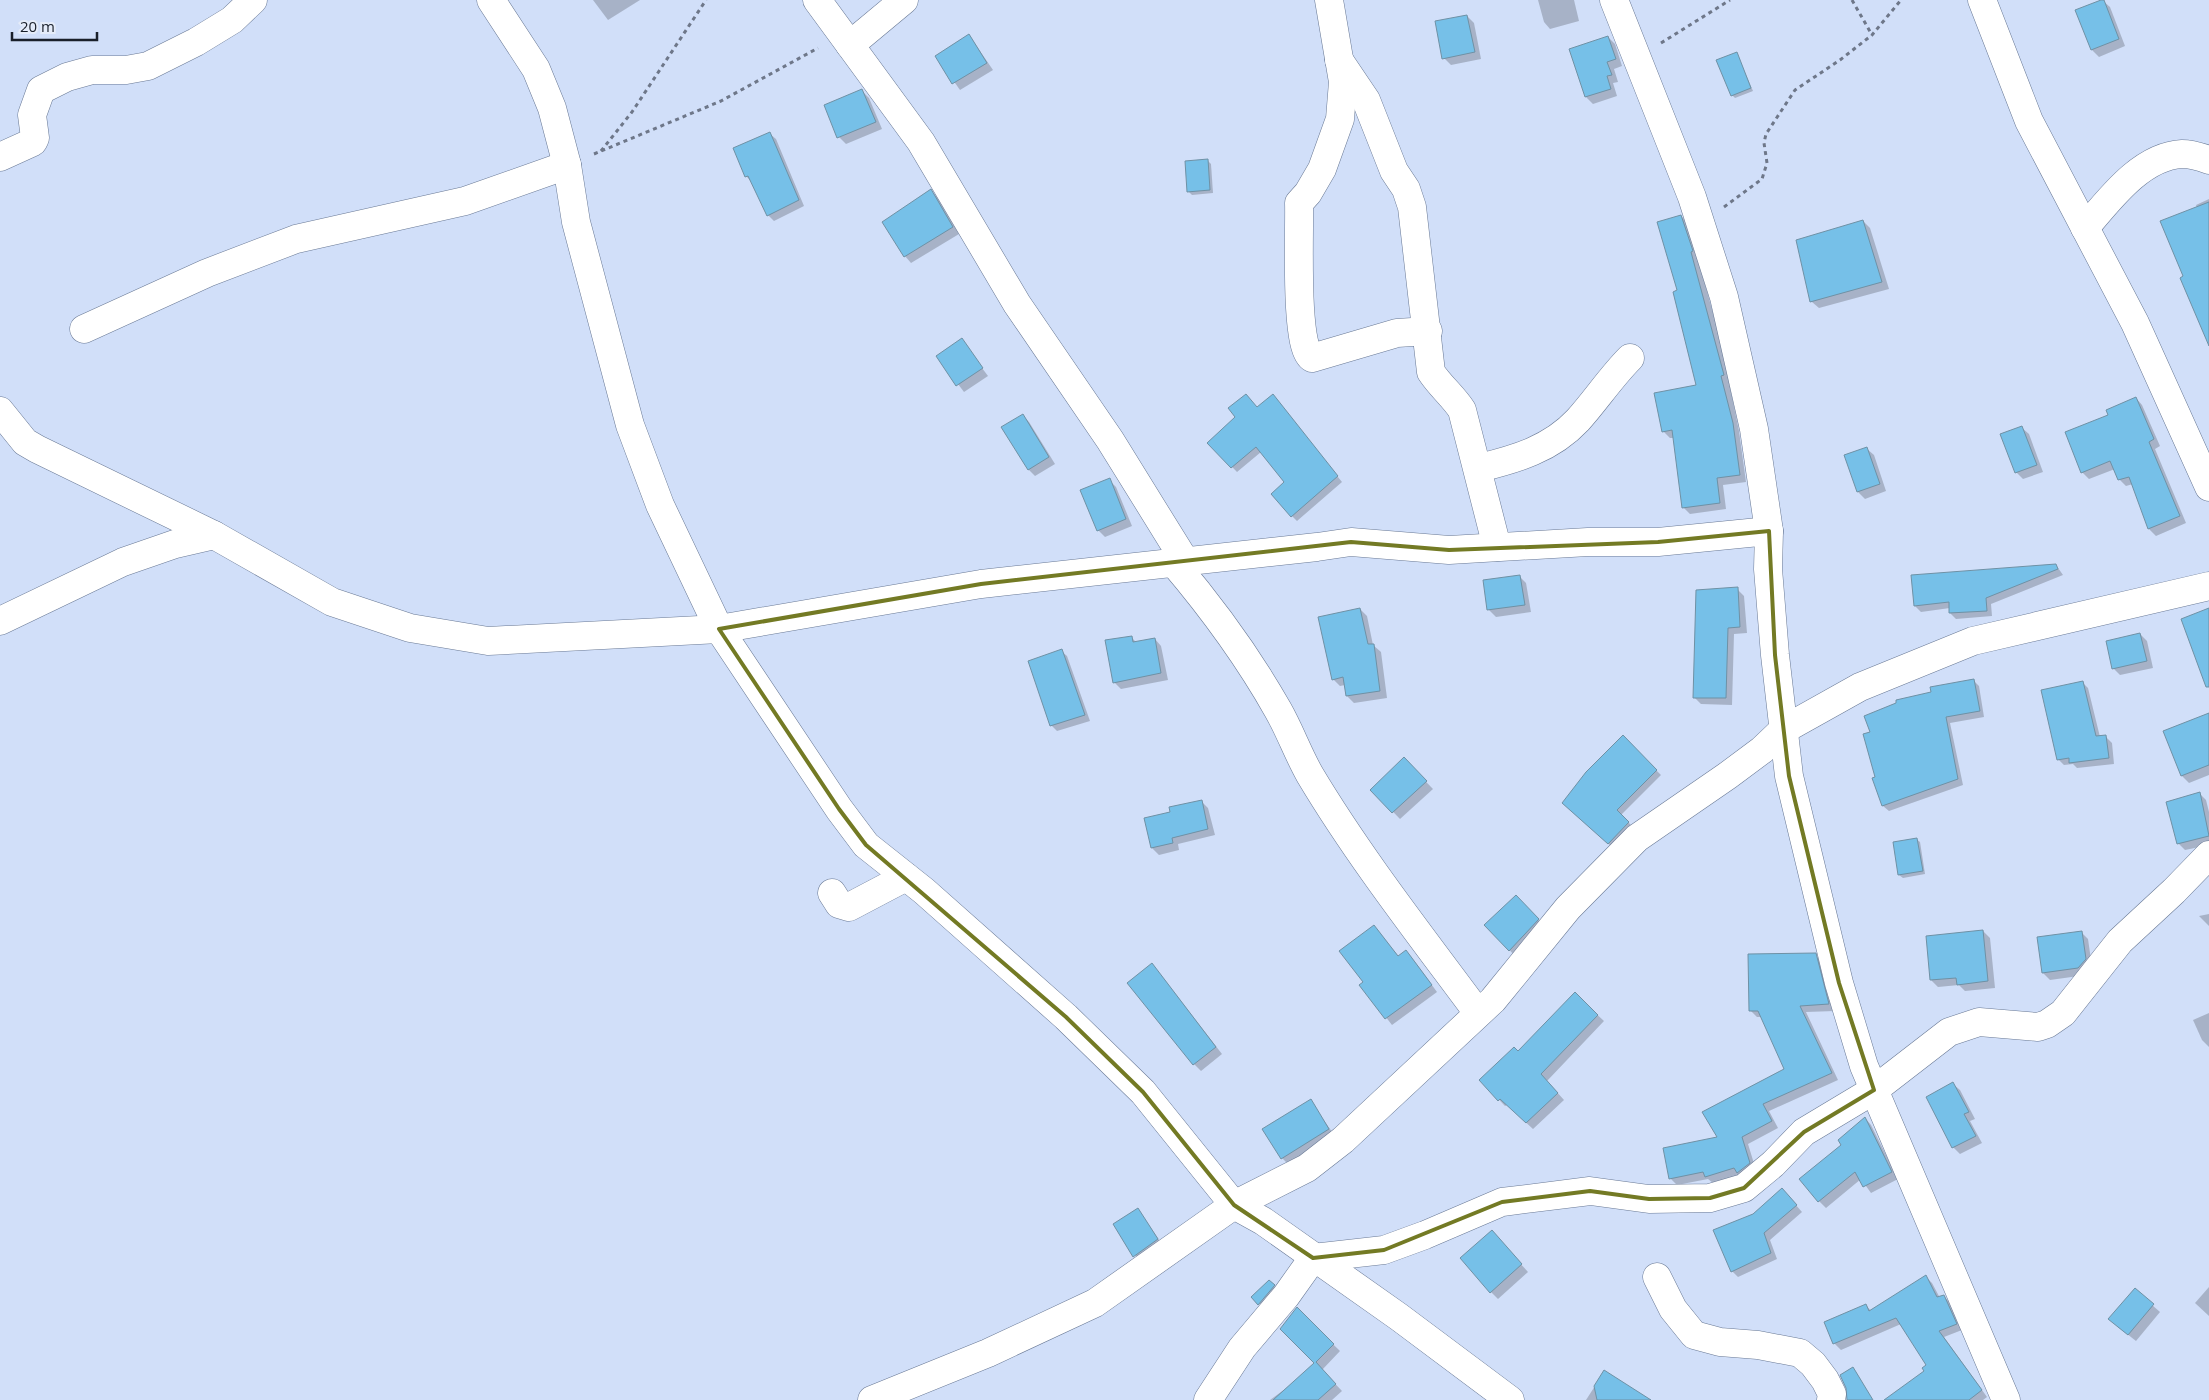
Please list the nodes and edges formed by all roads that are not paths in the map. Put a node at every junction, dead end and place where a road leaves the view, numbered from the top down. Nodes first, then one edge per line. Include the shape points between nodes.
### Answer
1 (253, 0) edge
2 (492, 0) edge
3 (818, 0) edge
4 (904, 0) edge
5 (1328, 0) edge
6 (1614, 0) edge
7 (1982, 0) edge
8 (846, 40) junction
9 (1339, 60) junction
10 (0, 157) edge
11 (2209, 160) edge
12 (568, 165) junction
13 (2085, 228) junction
14 (84, 329) dead end
15 (1428, 330) junction
16 (1630, 358) dead end
17 (0, 412) edge
18 (1479, 468) junction
19 (2209, 487) edge
20 (1769, 531) junction
21 (214, 535) junction
22 (1497, 547) junction
23 (1179, 562) junction
24 (2209, 586) edge
25 (0, 621) edge
26 (718, 629) junction
27 (1783, 730) junction
28 (2209, 855) edge
29 (906, 877) junction
30 (832, 892) dead end
31 (1478, 1013) junction
32 (1874, 1090) junction
33 (1234, 1204) junction
34 (1313, 1258) junction
35 (1657, 1277) dead end
36 (872, 1400) edge
37 (1208, 1400) edge
38 (1510, 1400) edge
39 (1831, 1400) edge
40 (2006, 1400) edge

1 - 10 street via 232,20 148,66 92,70 40,90 32,115 33,142
2 - 12 street via 536,69 552,108
3 - 8 street
4 - 8 street
5 - 9 street
6 - 20 street via 1692,196 1724,297 1754,429
7 - 13 street via 2029,121
8 - 23 street via 921,142 1017,304 1110,440
9 - 15 street via 1366,100 1412,207
9 - 15 street via 1343,82 1340,119 1322,170 1299,203 1300,317 1305,352 1312,358 1397,333
11 - 13 street via 2183,154 2166,157 2147,166 2118,190
12 - 14 street via 464,201 296,238 208,273
12 - 26 street via 576,222 630,425 660,505
13 - 19 street via 2135,322
15 - 18 street via 1431,372 1462,410
16 - 18 street via 1578,420 1556,438 1515,460
17 - 21 street via 18,434 37,449
18 - 22 street
20 - 22 street via 1658,542
20 - 27 street via 1768,569
21 - 25 street via 175,544 124,562
21 - 26 street via 332,602 410,628 488,641
22 - 23 street via 1449,550 1351,542
23 - 26 street via 981,584
23 - 31 street via 1249,662 1336,815
24 - 27 street via 1973,641 1860,686
26 - 29 street via 866,845
27 - 31 street via 1727,776 1637,838 1568,908
27 - 32 street via 1801,832 1839,983
28 - 32 street via 2120,941 2063,1013 2038,1027 1979,1022 1962,1026 1949,1032
29 - 30 street via 849,907 839,904
29 - 33 street via 1066,1017 1143,1092
31 - 33 street via 1336,1146 1307,1168
32 - 34 street via 1804,1132 1744,1188 1710,1198 1649,1199 1590,1191 1502,1202 1384,1250
32 - 40 street
33 - 34 street
33 - 36 street via 1095,1303 988,1353
34 - 37 street via 1242,1348
34 - 38 street
35 - 39 street via 1672,1309 1694,1335 1720,1342 1800,1353 1825,1380 1832,1394

